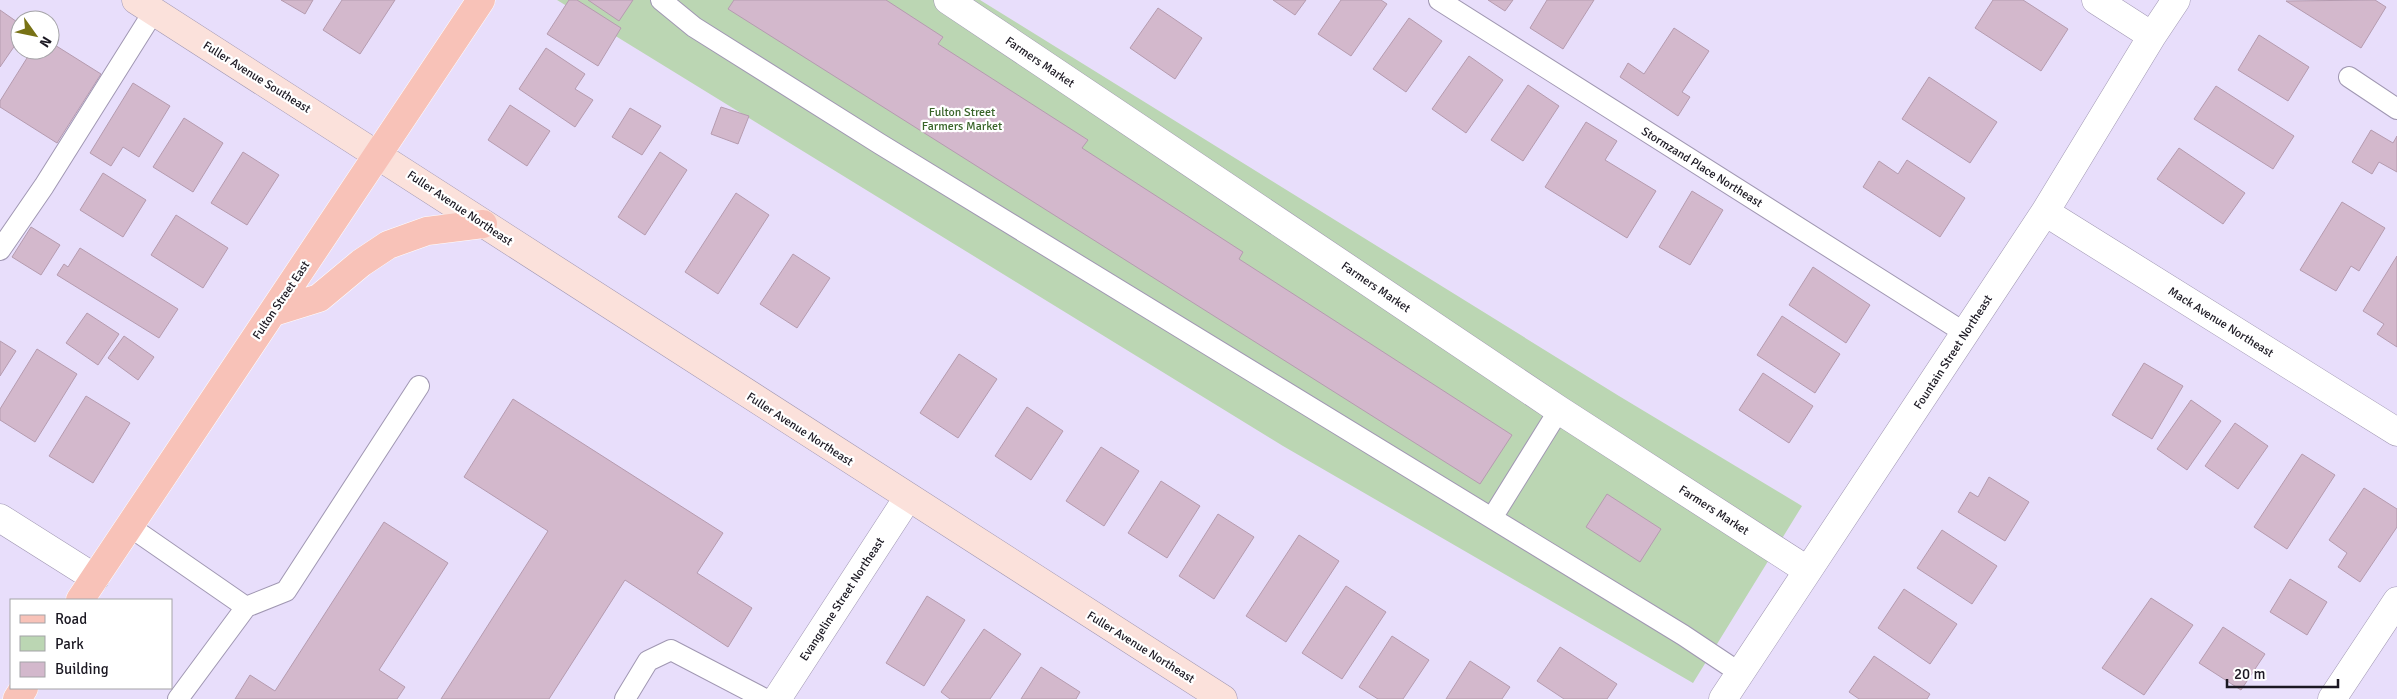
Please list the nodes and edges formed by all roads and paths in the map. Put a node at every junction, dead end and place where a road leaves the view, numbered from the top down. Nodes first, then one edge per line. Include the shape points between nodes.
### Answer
1 (481, 0) edge
2 (661, 0) edge
3 (948, 0) edge
4 (1439, 0) edge
5 (2096, 0) edge
6 (2176, 0) edge
7 (145, 6) edge
8 (2152, 36) junction
9 (2349, 76) dead end
10 (2397, 109) edge
11 (379, 154) junction
12 (2045, 212) junction
13 (483, 224) junction
14 (0, 250) edge
15 (274, 312) junction
16 (1965, 334) junction
17 (419, 386) dead end
18 (1559, 410) junction
19 (2397, 432) edge
20 (907, 498) junction
21 (0, 518) edge
22 (1492, 518) junction
23 (129, 526) junction
24 (1807, 570) junction
25 (95, 578) junction
26 (81, 599) edge
27 (2397, 601) edge
28 (246, 607) junction
29 (1740, 672) junction
30 (178, 699) edge
31 (625, 699) edge
32 (765, 699) edge
33 (777, 699) edge
34 (1223, 699) edge
35 (1722, 699) edge
36 (2332, 699) edge

1 - 11 main road, Fulton Street East
2 - 22 lane via 694,27 872,138
3 - 18 street, Farmers Market
4 - 16 lane, Stormzand Place Northeast
5 - 8 street
6 - 8 street, Fountain Street Northeast
7 - 11 main road, Fuller Avenue Southeast
7 - 14 lane via 44,186
8 - 12 street, Fountain Street Northeast
9 - 10 lane
11 - 13 main road, Fuller Avenue Northeast
11 - 15 main road, Fulton Street East
12 - 16 street, Fountain Street Northeast
12 - 19 street, Mack Avenue Northeast
13 - 15 main road via 427,231 388,245 319,298
13 - 20 main road, Fuller Avenue Northeast
15 - 23 main road, Fulton Street East
16 - 24 street, Fountain Street Northeast
17 - 28 lane via 286,591
18 - 22 lane
18 - 24 street, Farmers Market
20 - 33 street, Evangeline Street Northeast
20 - 34 main road, Fuller Avenue Northeast
21 - 25 street
22 - 29 lane
23 - 25 main road, Fulton Street East
23 - 28 lane
24 - 29 street, Fountain Street Northeast
25 - 26 main road, Fulton Street East
27 - 36 street
28 - 30 lane
29 - 35 street, Fountain Street Northeast
31 - 32 lane via 648,661 671,650

